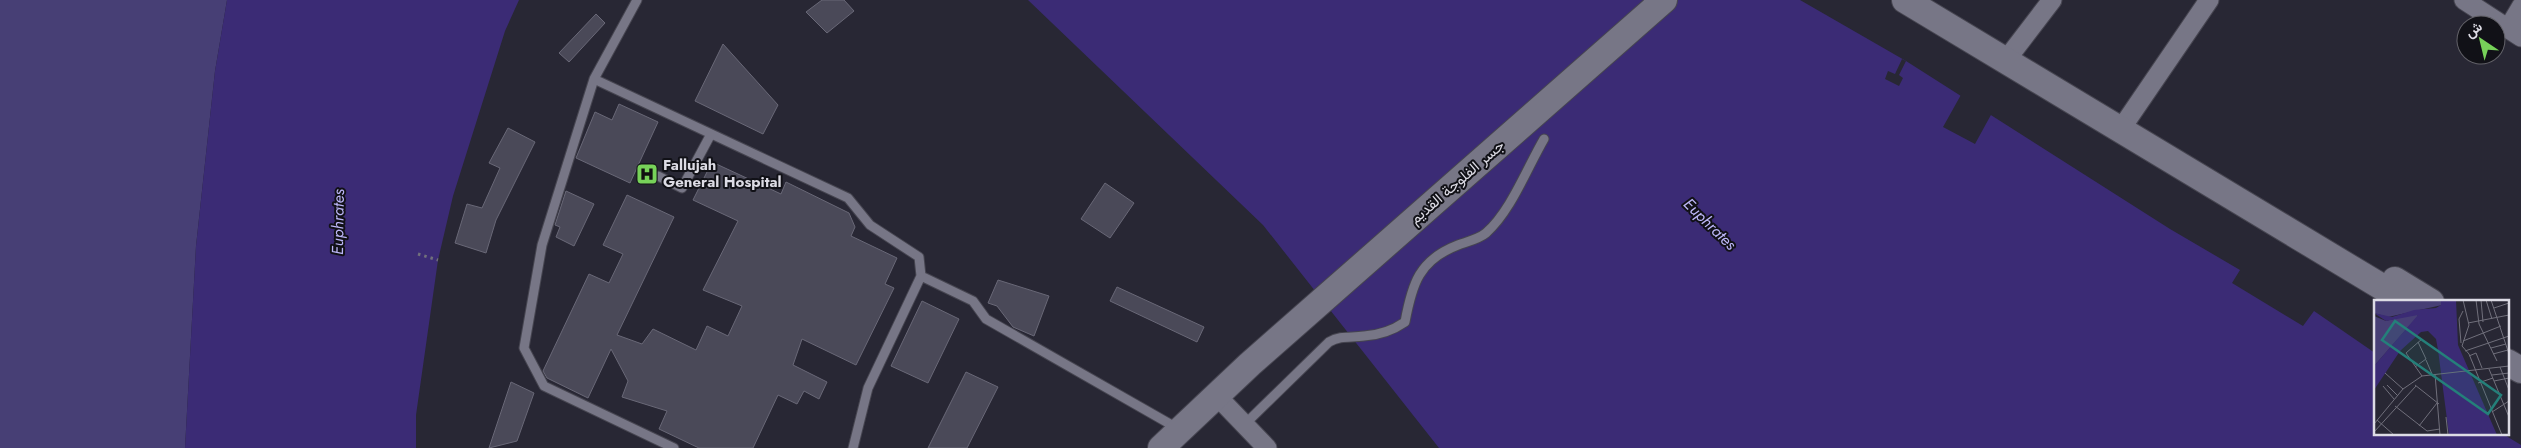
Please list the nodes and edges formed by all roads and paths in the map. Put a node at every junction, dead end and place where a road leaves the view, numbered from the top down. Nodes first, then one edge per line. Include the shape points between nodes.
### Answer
1 (637, 0) edge
2 (1664, 0) edge
3 (1904, 0) edge
4 (1930, 0) edge
5 (2052, 0) edge
6 (2209, 0) edge
7 (2464, 0) edge
8 (2521, 7) edge
9 (2515, 33) edge
10 (2014, 51) junction
11 (594, 79) junction
12 (2127, 120) junction
13 (711, 134) junction
14 (1544, 139) dead end
15 (658, 176) dead end
16 (418, 254) dead end
17 (438, 260) dead end
18 (921, 276) junction
19 (2404, 300) edge
20 (2428, 300) edge
21 (2508, 348) edge
22 (2521, 356) edge
23 (2508, 363) edge
24 (2521, 370) edge
25 (1216, 396) junction
26 (1244, 425) junction
27 (1179, 430) junction
28 (674, 448) edge
29 (853, 448) edge
30 (1161, 448) edge
31 (1267, 448) edge

1 - 11 lane
2 - 25 street, جسر الفلوجة القديم
3 - 19 street
4 - 10 street
5 - 10 street
6 - 12 street
7 - 9 street
8 - 9 street
10 - 12 street
11 - 13 lane
11 - 28 lane via 542,245 524,348 544,386
12 - 20 street
13 - 15 lane via 682,188
13 - 18 lane via 848,198 870,225 919,257
14 - 26 lane via 1505,210 1485,234 1440,253 1425,265 1411,291 1405,322 1393,331 1338,336
16 - 17 path
18 - 27 lane via 973,301 986,319
18 - 29 lane via 868,388
21 - 22 street
23 - 24 street
25 - 26 street
25 - 27 street, جسر الفلوجة القديم
26 - 31 street
27 - 30 street, جسر الفلوجة القديم

